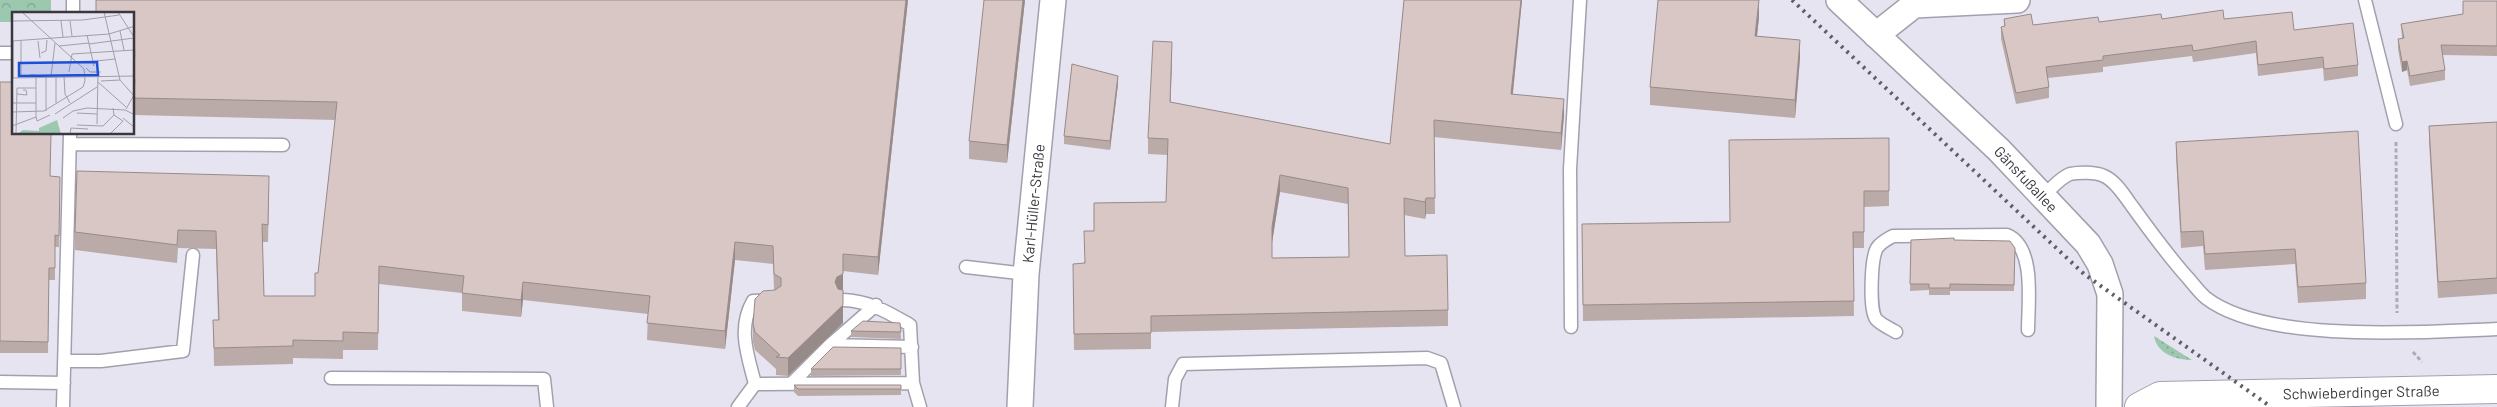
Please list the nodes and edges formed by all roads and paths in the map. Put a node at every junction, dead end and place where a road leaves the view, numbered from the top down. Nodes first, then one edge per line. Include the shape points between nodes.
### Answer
1 (1053, 0) edge
2 (1580, 0) edge
3 (1839, 0) edge
4 (2017, 0) edge
5 (2365, 0) edge
6 (1876, 35) junction
7 (2396, 124) joint
8 (70, 139) edge
9 (282, 145) dead end
10 (2044, 195) junction
11 (193, 255) dead end
12 (966, 267) dead end
13 (1026, 274) junction
14 (774, 300) edge
15 (843, 300) edge
16 (876, 305) junction
17 (1571, 327) dead end
18 (2497, 329) edge
19 (2028, 330) dead end
20 (1896, 332) dead end
21 (2400, 332) junction
22 (830, 345) junction
23 (912, 347) junction
24 (65, 361) junction
25 (2424, 363) dead end
26 (331, 378) dead end
27 (0, 382) edge
28 (64, 383) junction
29 (913, 383) junction
30 (755, 384) junction
31 (791, 384) junction
32 (2494, 395) edge
33 (63, 407) edge
34 (547, 407) edge
35 (738, 407) edge
36 (920, 407) edge
37 (1020, 407) edge
38 (1172, 407) edge
39 (1454, 407) edge
40 (2109, 407) edge
41 (2139, 407) edge

1 - 13 street, Karl-Hüller-Straße
2 - 17 lane via 1570,169
3 - 6 street, Gänsfußallee
4 - 6 street via 1914,5
5 - 7 lane
6 - 10 street, Gänsfußallee
7 - 21 path via 2397,327
8 - 9 lane
8 - 24 lane
10 - 21 lane via 2069,174 2104,176 2118,187 2174,263 2206,297 2224,308 2276,324 2346,332
10 - 40 street, Gänsfußallee via 2088,244 2103,271 2110,294
11 - 24 lane via 183,351 101,361
12 - 13 lane
13 - 37 street, Karl-Hüller-Straße
14 - 30 lane via 754,301 747,312 743,341
15 - 16 lane
16 - 22 lane
16 - 23 lane via 910,325
18 - 21 lane
19 - 20 lane via 2027,260 2014,238 2007,235 1892,236 1880,246 1872,262 1873,308 1876,319
21 - 25 path via 2418,360
22 - 23 lane
22 - 31 lane
23 - 29 lane
24 - 28 lane
26 - 34 lane via 544,379
27 - 28 lane
28 - 33 lane
29 - 31 lane
29 - 36 lane
30 - 31 lane
30 - 35 lane
32 - 41 main road, Schwieberdinger Straße via 2160,396
38 - 39 lane via 1175,379 1182,364 1427,358 1441,363

